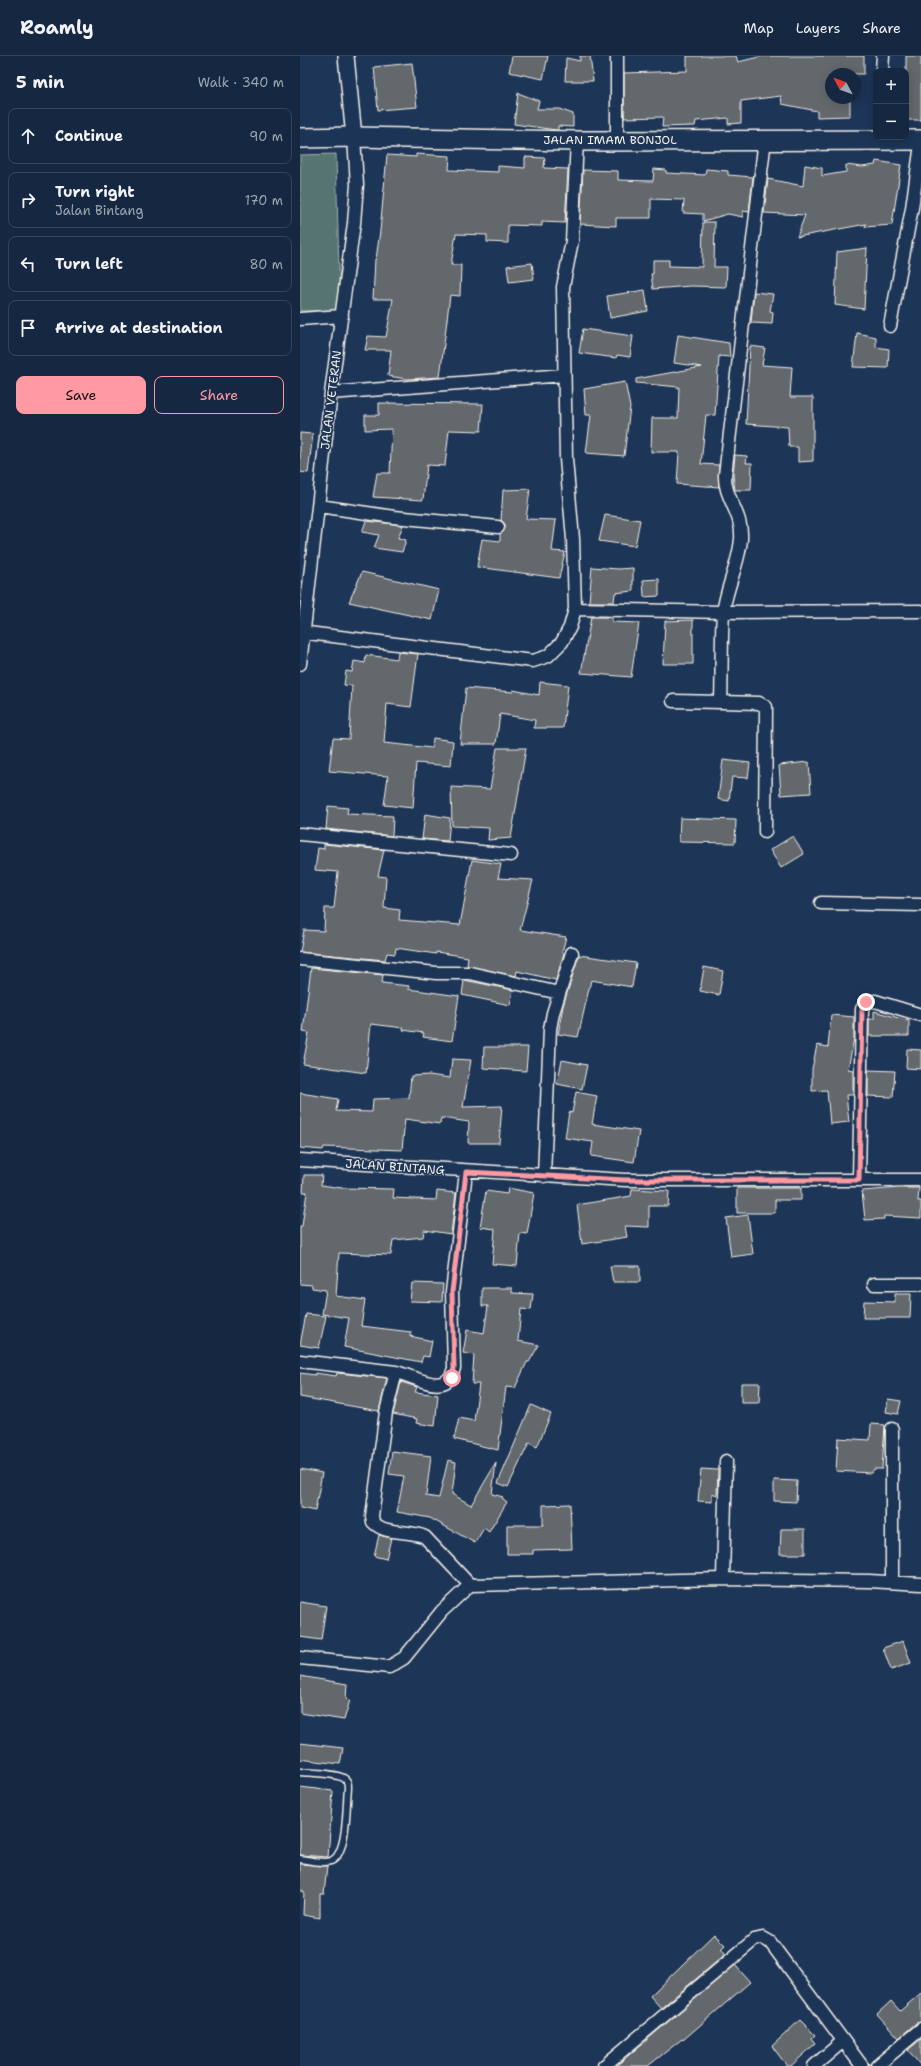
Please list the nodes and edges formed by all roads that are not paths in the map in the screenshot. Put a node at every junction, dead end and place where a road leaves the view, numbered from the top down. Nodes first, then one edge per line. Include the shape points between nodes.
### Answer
1 (346, 56) edge
2 (617, 56) edge
3 (883, 56) edge
4 (882, 68) edge
5 (873, 136) edge
6 (354, 137) junction
7 (300, 138) edge
8 (765, 139) junction
9 (909, 139) edge
10 (618, 140) junction
11 (921, 140) edge
12 (577, 141) junction
13 (921, 144) edge
14 (342, 316) junction
15 (300, 319) edge
16 (890, 326) dead end
17 (564, 375) junction
18 (331, 393) junction
19 (318, 506) junction
20 (498, 527) dead end
21 (575, 609) junction
22 (723, 612) junction
23 (921, 612) edge
24 (302, 632) edge
25 (300, 664) edge
26 (673, 701) dead end
27 (721, 702) junction
28 (765, 832) dead end
29 (300, 834) edge
30 (511, 855) dead end
31 (821, 903) dead end
32 (921, 905) edge
33 (572, 953) dead end
34 (300, 958) edge
35 (559, 993) junction
36 (921, 1016) edge
37 (300, 1160) edge
38 (466, 1172) junction
39 (544, 1176) junction
40 (859, 1180) junction
41 (921, 1180) edge
42 (874, 1284) dead end
43 (921, 1284) edge
44 (300, 1361) edge
45 (396, 1372) junction
46 (892, 1429) dead end
47 (726, 1461) dead end
48 (723, 1579) junction
49 (892, 1582) junction
50 (921, 1584) edge
51 (470, 1585) junction
52 (300, 1658) edge
53 (300, 1772) edge
54 (300, 1859) edge
55 (921, 2029) edge
56 (843, 2041) junction
57 (604, 2066) edge
58 (814, 2066) edge
59 (862, 2066) edge
60 (877, 2066) edge

1 - 6 street
2 - 10 street
3 - 4 street
5 - 8 main road, JALAN IMAM BONJOL
6 - 7 main road, JALAN IMAM BONJOL
6 - 12 main road, JALAN IMAM BONJOL
6 - 14 street, JALAN VETERAN via 357,185
8 - 10 main road, JALAN IMAM BONJOL
8 - 22 street via 725,475 726,489 736,507 741,539
9 - 11 main road, JALAN IMAM BONJOL
10 - 12 main road, JALAN IMAM BONJOL
12 - 17 street via 572,241 563,287
13 - 16 street
14 - 15 street
14 - 18 street, JALAN VETERAN
17 - 18 street
17 - 21 street
18 - 19 street, JALAN VETERAN
19 - 20 street via 394,517
19 - 24 street, JALAN VETERAN
21 - 22 street
21 - 24 street via 562,642 548,656 533,661
22 - 23 street
22 - 27 street
24 - 25 street, JALAN VETERAN
26 - 27 street
27 - 28 street via 759,702 766,707
29 - 30 street
31 - 32 street
33 - 35 street
34 - 35 street via 436,973 470,973
35 - 39 street via 550,1029
36 - 40 street via 875,1001 866,1002 862,1009
37 - 38 street, JALAN BINTANG
38 - 39 street, JALAN BINTANG
38 - 45 street via 453,1274 452,1378 438,1385
39 - 40 street, JALAN BINTANG via 625,1180
40 - 41 street, JALAN BINTANG
42 - 43 street
44 - 45 street
45 - 51 street via 386,1412 373,1522 386,1530 425,1537
46 - 49 street
47 - 48 street
48 - 49 street
48 - 51 street
49 - 50 street
51 - 52 street via 442,1611 404,1658 393,1666 378,1667
53 - 54 lane via 344,1778 348,1782 348,1788 342,1848 337,1857 330,1861
55 - 60 street
56 - 57 street via 770,1942 759,1938
56 - 58 street
56 - 59 street

